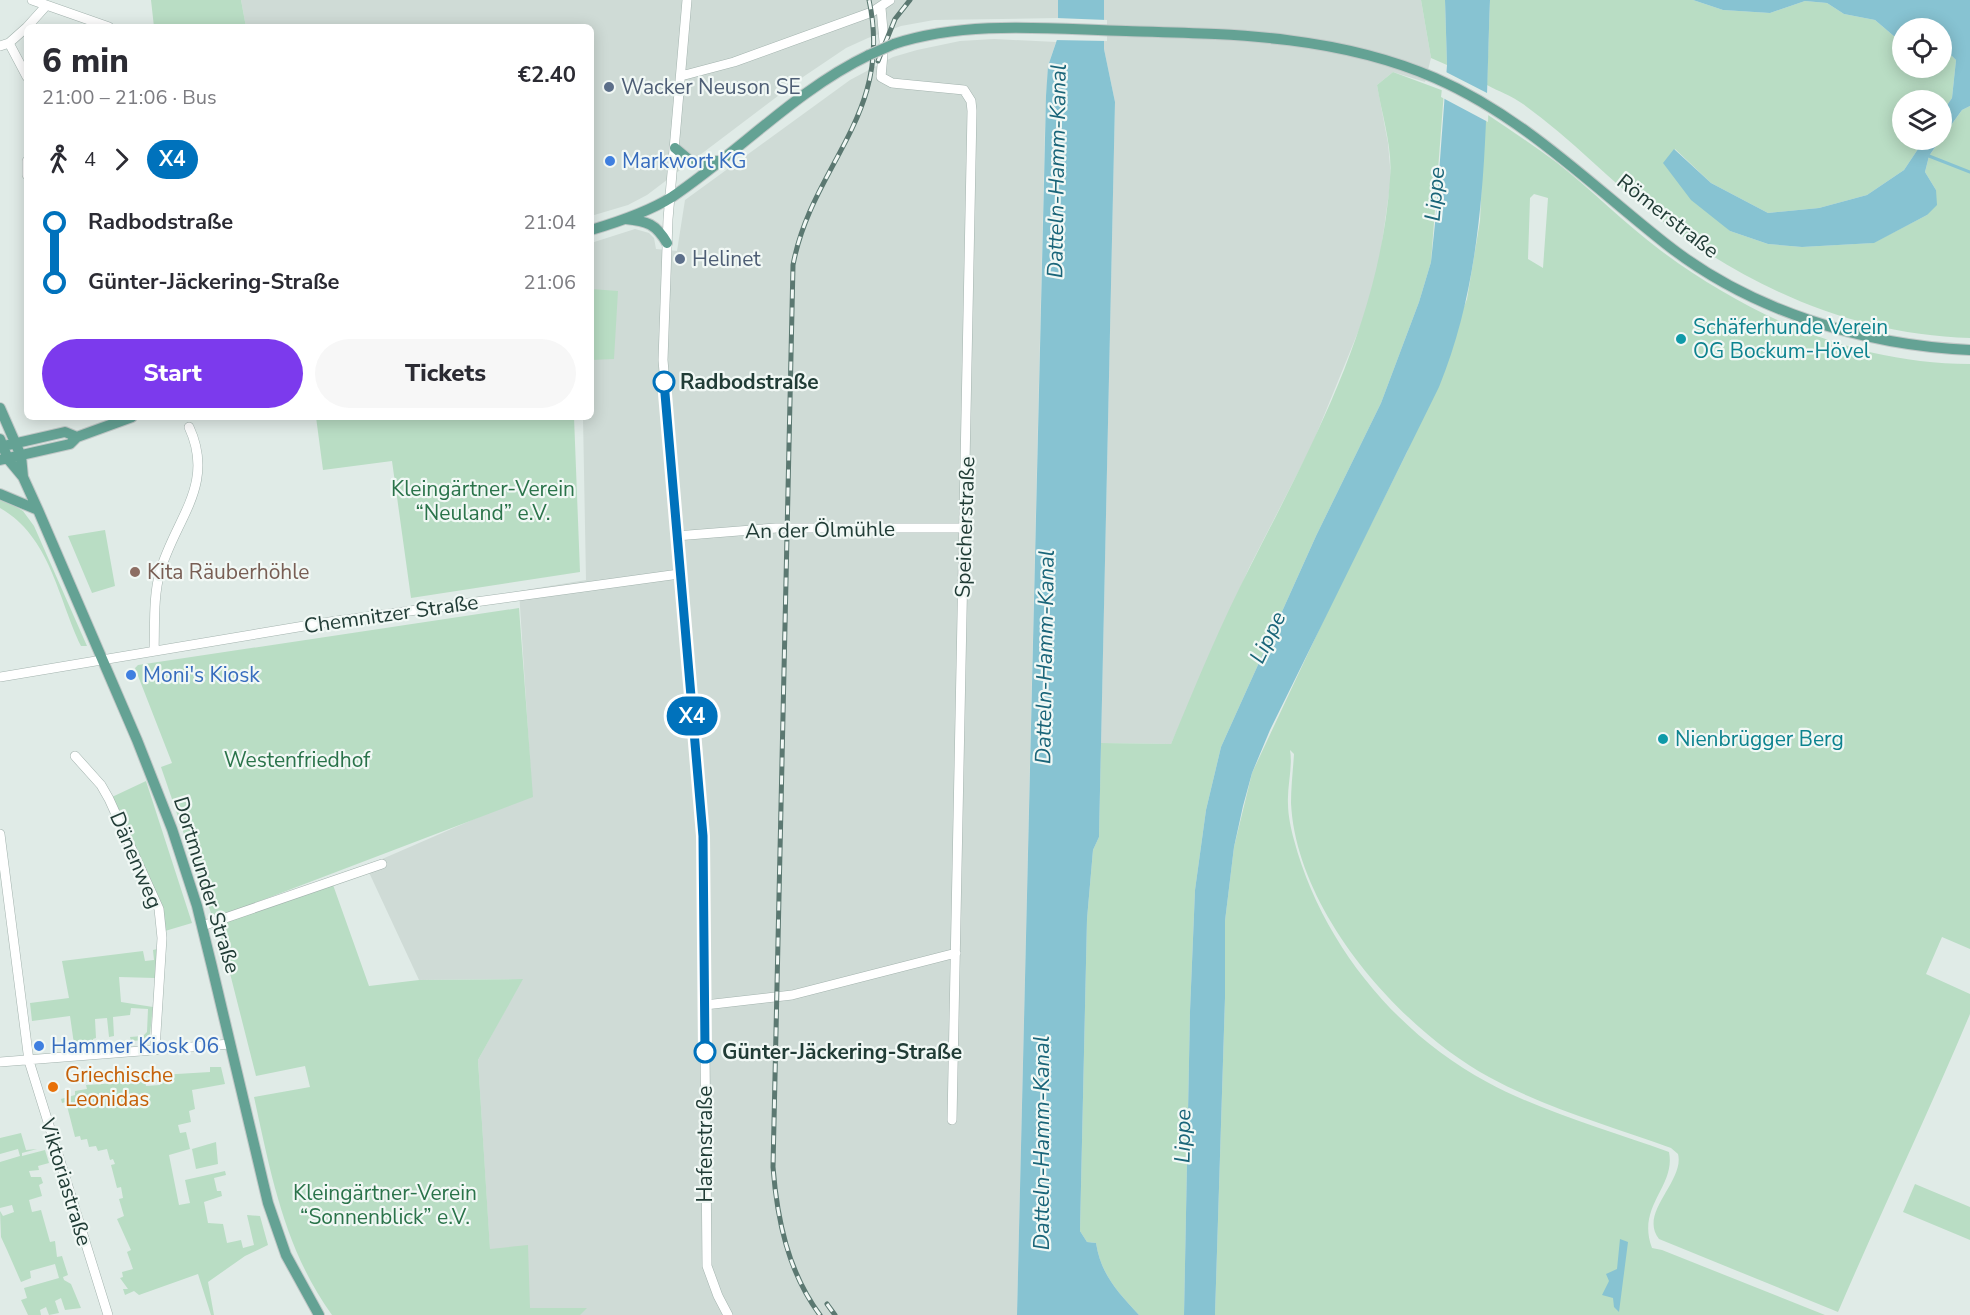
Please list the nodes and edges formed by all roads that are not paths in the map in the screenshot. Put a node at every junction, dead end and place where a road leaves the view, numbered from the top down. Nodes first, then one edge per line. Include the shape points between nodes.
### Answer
1 (32, 0) edge
2 (687, 0) edge
3 (890, 0) edge
4 (45, 7) junction
5 (881, 8) junction
6 (30, 24) edge
7 (99, 24) edge
8 (24, 29) edge
9 (4, 44) edge
10 (24, 73) edge
11 (681, 76) junction
12 (675, 148) junction
13 (720, 160) junction
14 (670, 198) junction
15 (622, 219) junction
16 (594, 229) edge
17 (667, 243) junction
18 (1970, 350) edge
19 (0, 408) edge
20 (124, 420) edge
21 (189, 427) dead end
22 (77, 437) junction
23 (1, 444) edge
24 (16, 444) junction
25 (21, 456) junction
26 (4, 460) edge
27 (23, 477) junction
28 (0, 494) edge
29 (38, 510) junction
30 (964, 528) junction
31 (676, 536) junction
32 (679, 574) junction
33 (154, 651) junction
34 (103, 660) junction
35 (0, 676) edge
36 (75, 756) dead end
37 (0, 834) edge
38 (1, 848) edge
39 (382, 864) dead end
40 (202, 926) junction
41 (956, 954) junction
42 (705, 1005) junction
43 (230, 1044) junction
44 (155, 1049) junction
45 (29, 1061) junction
46 (0, 1062) edge
47 (952, 1120) dead end
48 (108, 1315) edge
49 (319, 1315) edge
50 (728, 1315) edge

1 - 4 street
2 - 11 street, Hafenstraße
3 - 5 street
4 - 6 street
4 - 7 street
5 - 11 street via 734,62
5 - 30 street, Speicherstraße via 881,77 892,83 958,88 971,101 972,231
8 - 9 street
9 - 10 street
11 - 12 street, Hafenstraße
12 - 13 main road via 693,163
12 - 14 street, Hafenstraße
13 - 14 main road
13 - 18 main road, Römerstraße, bridge via 850,64 894,44 967,29 1247,35 1328,44 1434,78 1488,106 1570,163 1668,245 1753,298 1831,327 1891,341
14 - 15 main road
14 - 17 street, Hafenstraße
15 - 16 main road
15 - 17 main road via 649,222
17 - 31 street, Hafenstraße via 663,360
19 - 24 main road, Dortmunder Straße
20 - 22 main road
21 - 33 street via 200,461 198,478 159,574
22 - 24 main road via 65,432
22 - 25 main road via 70,444
23 - 24 main road
23 - 26 main road, Dortmunder Straße
24 - 25 main road, Dortmunder Straße
25 - 26 main road
25 - 27 main road, Dortmunder Straße
26 - 27 main road, Dortmunder Straße
27 - 29 main road, Dortmunder Straße
28 - 29 main road
29 - 34 main road, Dortmunder Straße
30 - 31 street, An der Ölmühle via 776,528
30 - 41 street, Speicherstraße
31 - 32 street, Hafenstraße
32 - 33 street, Chemnitzer Straße via 322,623
32 - 42 street, Hafenstraße via 703,836
33 - 34 street, Chemnitzer Straße
34 - 35 street
34 - 40 main road, Dortmunder Straße via 164,808
36 - 44 street, Dänenweg via 109,799 159,909 162,938
37 - 38 street, Viktoriastraße
38 - 45 street, Viktoriastraße
39 - 40 street
40 - 43 main road, Dortmunder Straße
41 - 42 street via 782,997
41 - 47 street, Speicherstraße
42 - 50 street, Hafenstraße via 707,1266
43 - 44 street
43 - 49 main road, Dortmunder Straße via 268,1203 286,1255
44 - 45 street
45 - 46 street
45 - 48 street, Viktoriastraße

